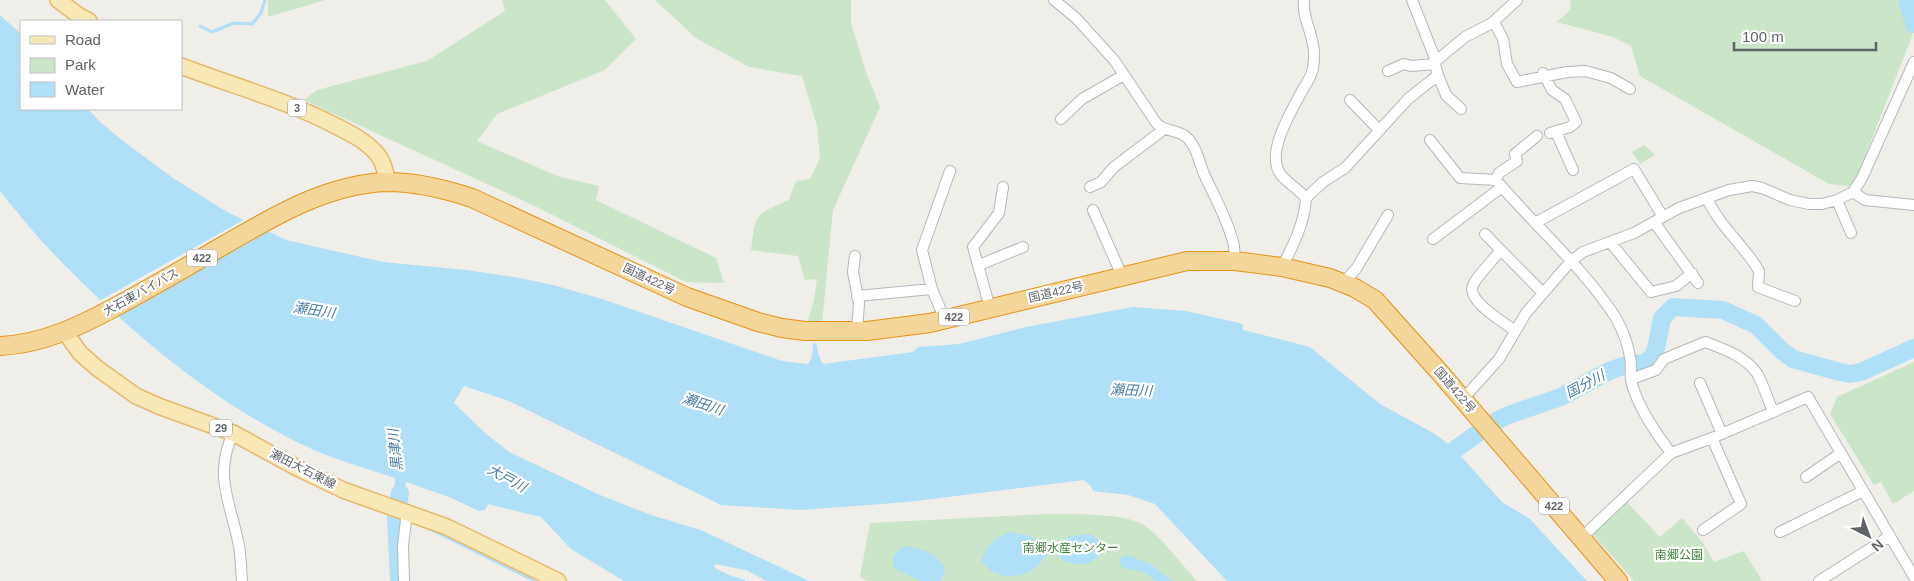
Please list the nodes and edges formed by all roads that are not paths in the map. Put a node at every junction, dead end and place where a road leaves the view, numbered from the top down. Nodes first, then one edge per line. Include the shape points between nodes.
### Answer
1 (58, 0) edge
2 (1054, 0) edge
3 (1304, 0) edge
4 (1412, 0) edge
5 (1517, 0) edge
6 (87, 20) edge
7 (1494, 22) junction
8 (1436, 62) junction
9 (1914, 62) edge
10 (182, 66) edge
11 (1388, 71) dead end
12 (1544, 74) junction
13 (1124, 75) junction
14 (1438, 75) junction
15 (1630, 89) dead end
16 (1350, 100) dead end
17 (1461, 109) dead end
18 (1061, 119) dead end
19 (1163, 130) junction
20 (1379, 130) junction
21 (1537, 136) dead end
22 (1430, 140) dead end
23 (1573, 170) dead end
24 (950, 171) dead end
25 (388, 182) junction
26 (1499, 184) junction
27 (1003, 186) dead end
28 (1090, 187) dead end
29 (1853, 192) junction
30 (1306, 198) junction
31 (1707, 198) junction
32 (1837, 200) junction
33 (1914, 205) edge
34 (1092, 210) dead end
35 (1388, 216) dead end
36 (1659, 220) junction
37 (1535, 223) junction
38 (1851, 233) dead end
39 (1485, 234) dead end
40 (1433, 239) dead end
41 (1610, 242) junction
42 (1023, 247) dead end
43 (1500, 251) junction
44 (855, 256) dead end
45 (1235, 261) junction
46 (1571, 261) junction
47 (979, 265) junction
48 (1282, 267) junction
49 (1692, 273) junction
50 (1122, 276) junction
51 (1343, 283) junction
52 (1698, 283) dead end
53 (932, 289) junction
54 (1543, 293) junction
55 (857, 296) junction
56 (1795, 300) dead end
57 (990, 308) junction
58 (944, 320) junction
59 (857, 331) junction
60 (1515, 331) junction
61 (65, 332) junction
62 (0, 346) edge
63 (1631, 376) junction
64 (1700, 383) dead end
65 (1463, 399) junction
66 (1773, 412) junction
67 (233, 433) junction
68 (1722, 434) junction
69 (1712, 438) junction
70 (1671, 453) junction
71 (1841, 453) junction
72 (1806, 477) dead end
73 (1863, 490) junction
74 (399, 508) junction
75 (1703, 530) dead end
76 (1780, 532) dead end
77 (1890, 536) junction
78 (1580, 538) junction
79 (1914, 577) edge
80 (242, 581) edge
81 (404, 581) edge
82 (558, 581) edge
83 (1618, 581) edge
84 (1819, 581) edge

1 - 6 main road
2 - 13 street via 1076,18
3 - 30 street via 1313,44 1312,71 1276,148 1276,160 1280,174
4 - 8 street
5 - 7 street
7 - 8 street via 1464,37
7 - 12 street via 1503,38 1507,64 1518,82
8 - 11 street via 1404,64
8 - 14 street
9 - 29 street
10 - 25 main road, 3 via 299,108 350,133 378,154
12 - 15 street via 1578,70 1592,72
12 - 23 street via 1552,90 1565,99 1576,122 1553,132
13 - 18 street via 1082,99
13 - 19 street
14 - 17 street via 1446,95
14 - 20 street via 1408,99
16 - 20 street
19 - 28 street via 1114,167 1101,182
19 - 45 street via 1174,130 1186,137 1194,148 1234,243
20 - 30 street via 1345,168
21 - 26 street via 1515,154 1517,161 1499,173
22 - 26 street via 1460,178
24 - 53 street via 922,250
25 - 59 highway, 国道422号 / 422 via 423,185 472,198 650,281 758,322 805,331
25 - 61 highway, 大石東バイパス / 422 via 336,190 311,199
26 - 37 street
26 - 40 street
27 - 47 street via 998,213 973,247
29 - 32 street
29 - 33 street via 1866,200
30 - 48 street via 1306,209
31 - 32 street via 1752,186 1809,204
31 - 36 street via 1679,208
31 - 56 street via 1759,271 1758,287
32 - 38 street
34 - 50 street
35 - 51 street via 1356,269
36 - 37 street via 1634,170
36 - 41 street via 1634,234
36 - 49 street
37 - 46 street
39 - 43 street
41 - 46 street via 1583,252
41 - 49 street via 1651,292 1676,286
42 - 47 street
43 - 54 street
43 - 60 street via 1473,285 1473,295 1481,306
44 - 55 street via 853,272
45 - 48 highway, 国道422号 / 422
45 - 50 highway, 国道422号 / 422 via 1188,261
46 - 54 street
46 - 63 street via 1616,319 1630,357
47 - 57 street
48 - 51 highway, 国道422号 / 422
49 - 52 street
50 - 57 highway, 国道422号 / 422
51 - 65 highway, 国道422号 / 422 via 1376,300
53 - 55 street
53 - 58 street
54 - 60 street
55 - 59 street
57 - 58 highway, 国道422号 / 422
58 - 59 highway, 国道422号 / 422
60 - 65 street via 1499,359
61 - 62 highway, 大石東バイパス / 422
61 - 67 main road, 瀬田大石東線 / 29 via 80,353 136,396
63 - 66 street via 1656,370 1664,360 1705,342 1747,362 1758,375
63 - 70 street via 1639,404
64 - 68 street
65 - 78 highway, 国道422号 / 422
66 - 68 street
66 - 71 street via 1808,397
67 - 74 main road, 瀬田大石東線 / 29 via 343,490
67 - 80 street via 224,458 224,487 239,546
68 - 69 street
69 - 70 street
69 - 75 street via 1741,504
70 - 78 street
71 - 72 street
71 - 73 street
73 - 76 street
73 - 77 street
74 - 81 street
74 - 82 main road, 瀬田大石東線 / 29 via 447,527
77 - 79 street
77 - 84 street
78 - 83 highway, 国道422号 / 422

